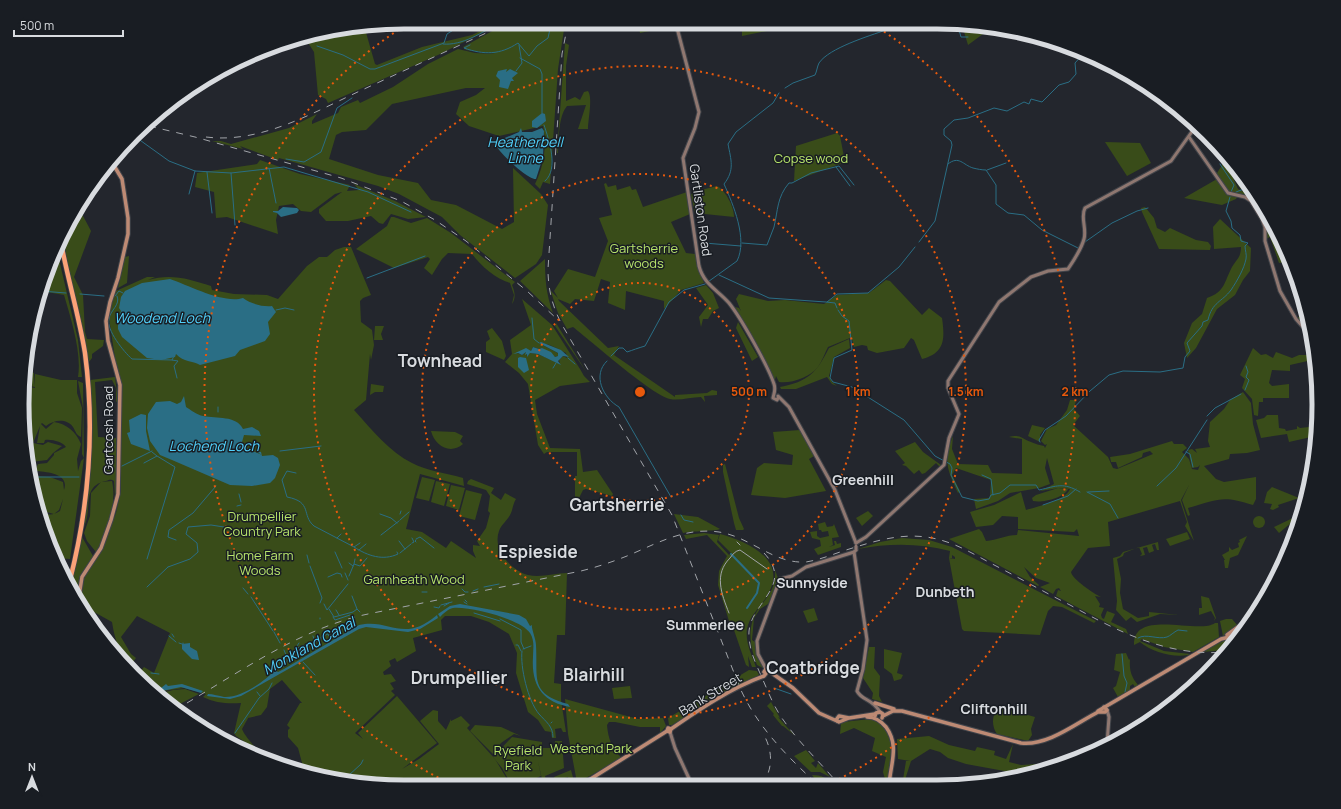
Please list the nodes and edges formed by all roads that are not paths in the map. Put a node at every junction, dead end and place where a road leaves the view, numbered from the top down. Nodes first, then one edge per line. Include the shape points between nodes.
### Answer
1 (677, 29) edge
2 (1193, 131) edge
3 (1189, 137) junction
4 (114, 166) edge
5 (63, 250) edge
6 (61, 255) edge
7 (1304, 328) edge
8 (856, 548) junction
9 (69, 573) edge
10 (71, 576) edge
11 (79, 593) edge
12 (1236, 630) edge
13 (1232, 636) edge
14 (1221, 639) junction
15 (766, 671) junction
16 (894, 709) junction
17 (1104, 710) junction
18 (878, 713) junction
19 (923, 716) junction
20 (867, 717) junction
21 (669, 731) junction
22 (1107, 739) edge
23 (589, 780) edge
24 (690, 780) edge
25 (891, 780) edge

1 - 8 main road, Gartliston Road via 699,112 683,158 701,274 732,306 762,359 772,379 775,394 788,407 831,483
2 - 3 main road
3 - 7 main road via 1228,193 1251,201 1265,227 1265,241 1280,291
3 - 8 main road via 1171,161 1085,208 1082,214 1084,239 1068,269 1048,270 1031,277 999,302 949,378 948,388 959,414 949,438 945,462
4 - 11 main road, Gartcosh Road via 122,179 128,218 128,234 107,313 106,326 120,385 118,494 103,543 81,579
5 - 10 highway via 83,345 90,418 86,496
6 - 9 highway via 80,338 87,418 84,495
8 - 15 main road via 780,579 757,640 758,654
8 - 18 main road via 867,640 857,691
12 - 14 main road
13 - 14 main road
14 - 17 main road
15 - 20 main road via 793,688 819,713 839,719
15 - 21 main road, Bank Street
16 - 18 main road
16 - 18 main road
16 - 19 main road
17 - 19 main road via 1042,741 1026,744
17 - 22 main road via 1108,716
18 - 19 main road via 899,710
18 - 20 main road
18 - 20 main road
18 - 25 main road via 893,734 896,746
21 - 23 main road, Bank Street
21 - 24 main road

